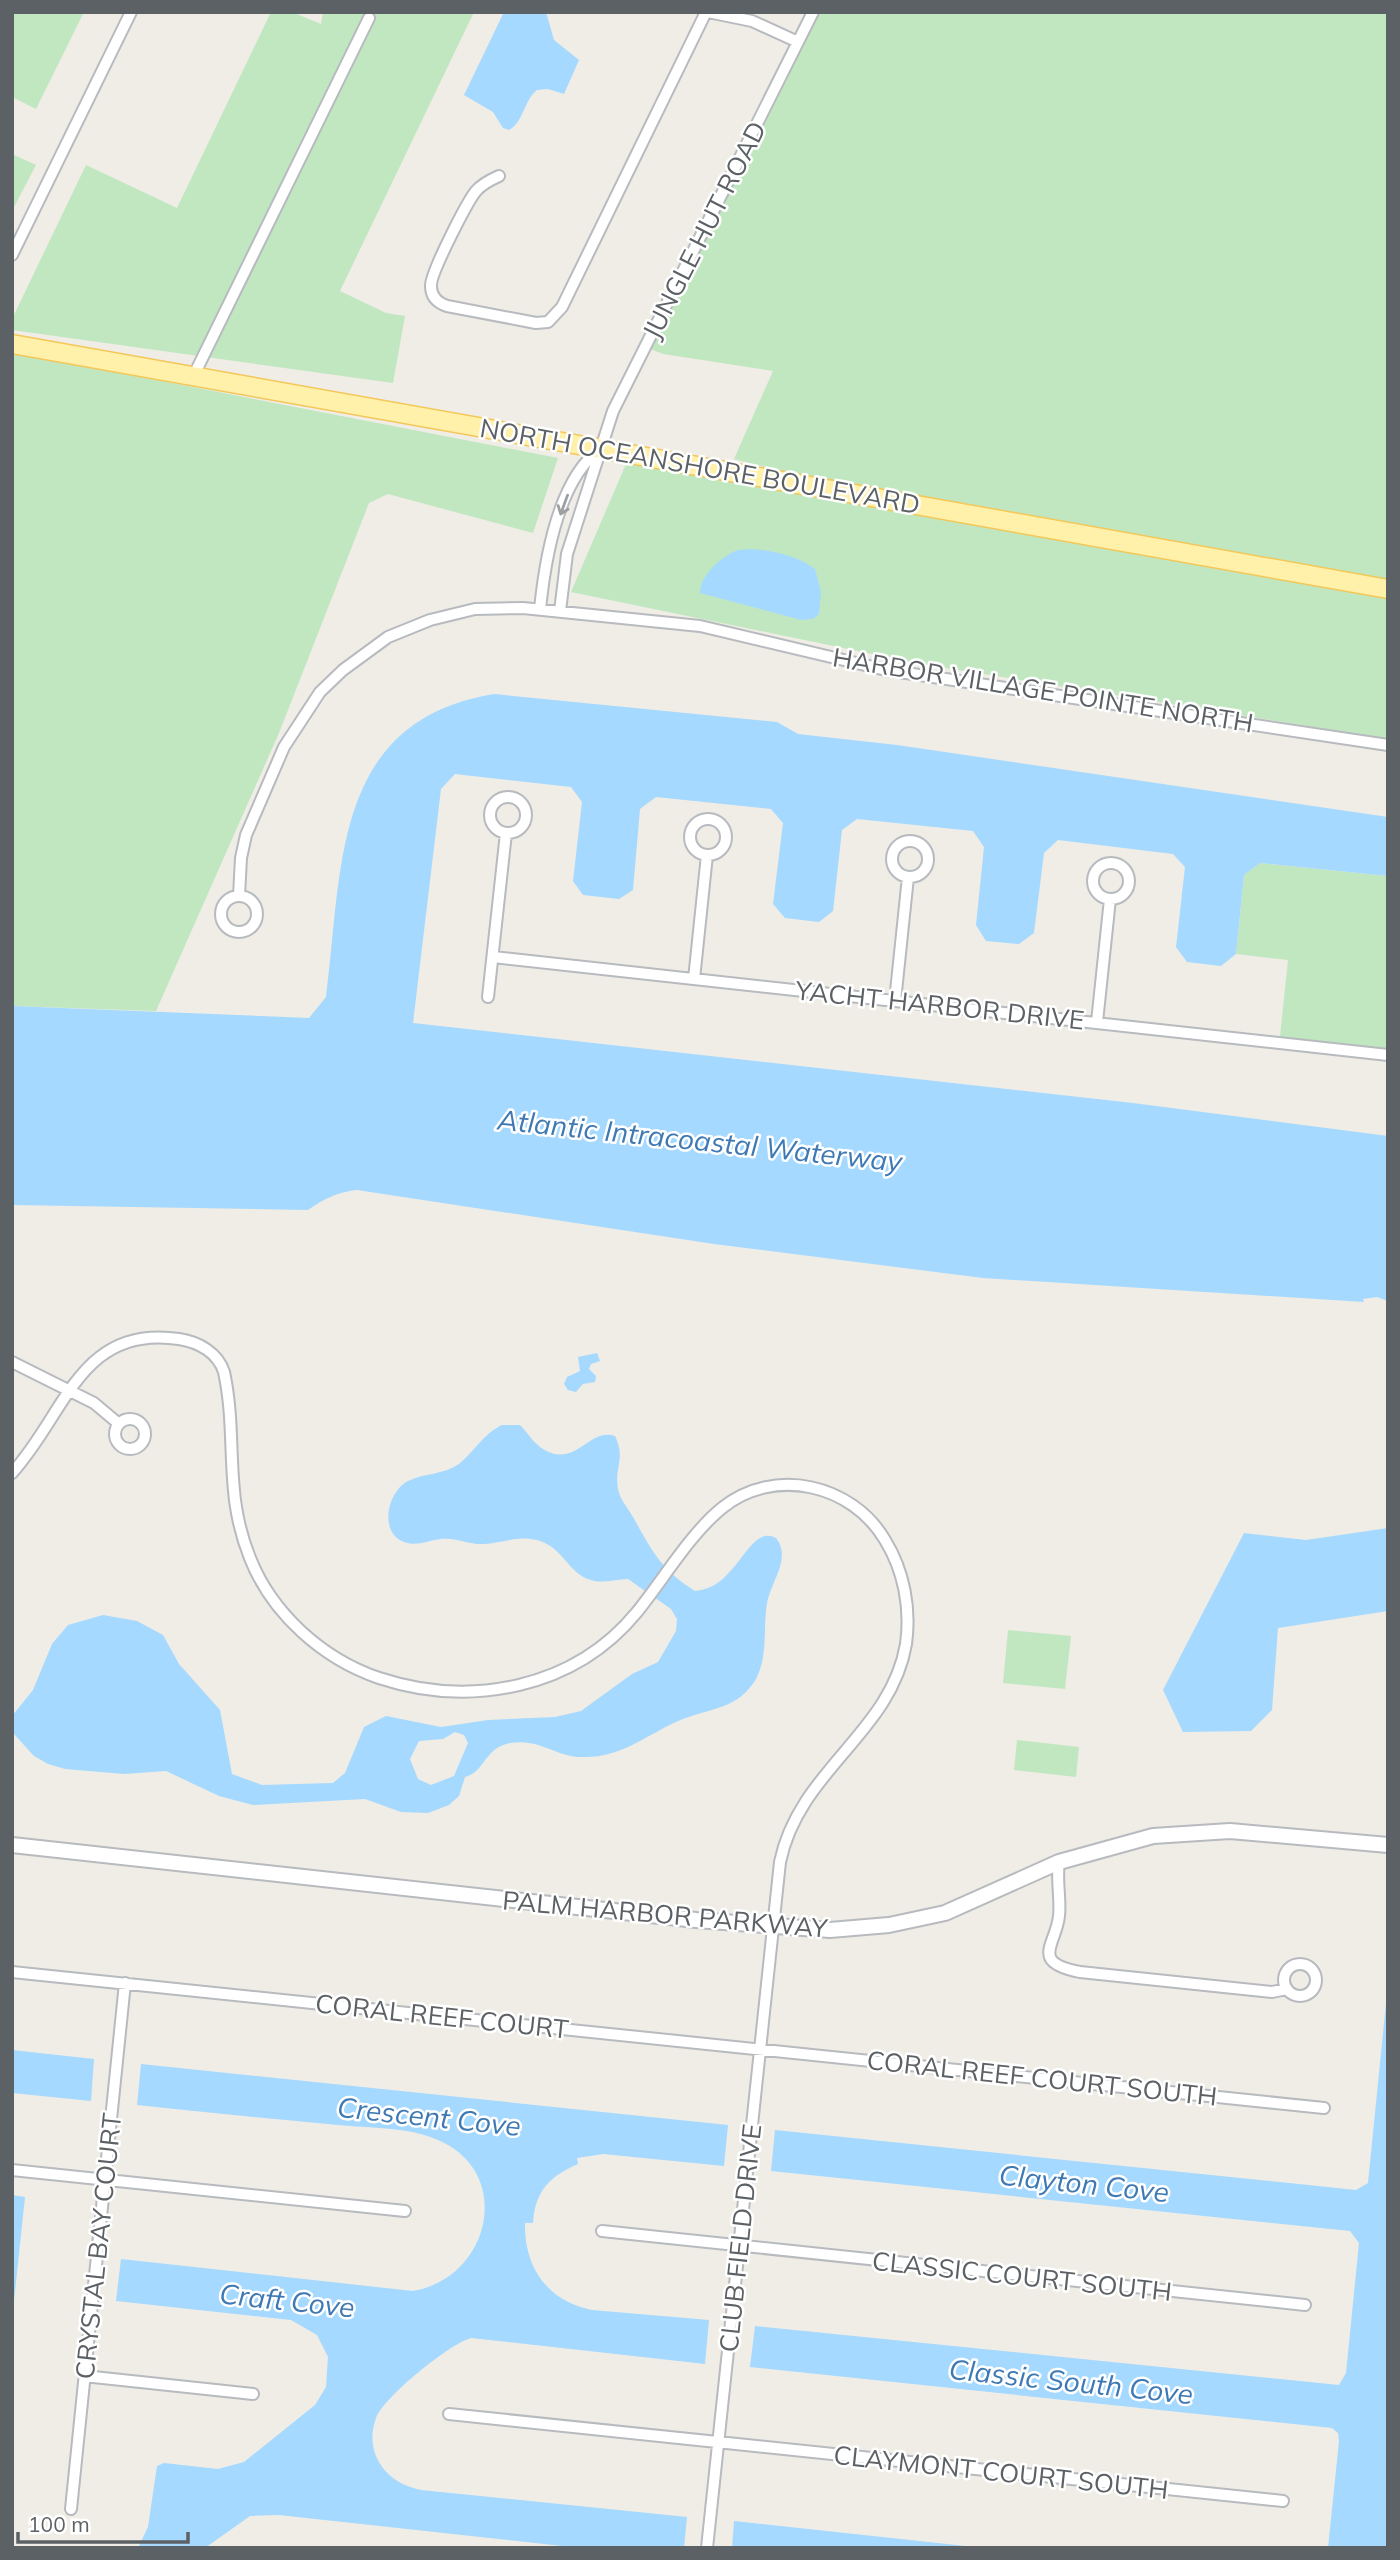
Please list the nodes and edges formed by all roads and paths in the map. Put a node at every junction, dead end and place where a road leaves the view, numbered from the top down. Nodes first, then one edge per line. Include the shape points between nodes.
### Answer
1 (131, 12) edge
2 (707, 12) edge
3 (813, 12) edge
4 (369, 18) dead end
5 (798, 42) junction
6 (499, 176) dead end
7 (12, 255) edge
8 (12, 344) edge
9 (193, 377) junction
10 (600, 449) junction
11 (1388, 589) edge
12 (540, 609) junction
13 (560, 611) junction
14 (1388, 745) edge
15 (506, 833) dead end
16 (707, 855) dead end
17 (908, 877) dead end
18 (239, 896) dead end
19 (1110, 900) dead end
20 (493, 957) junction
21 (694, 979) junction
22 (488, 997) dead end
23 (895, 1001) junction
24 (1097, 1022) junction
25 (1388, 1055) edge
26 (12, 1362) edge
27 (70, 1391) junction
28 (119, 1424) dead end
29 (12, 1473) edge
30 (12, 1845) edge
31 (1387, 1845) edge
32 (1059, 1862) junction
33 (772, 1927) junction
34 (12, 1972) edge
35 (125, 1983) junction
36 (1287, 1989) dead end
37 (760, 2049) junction
38 (1324, 2108) dead end
39 (12, 2170) edge
40 (106, 2180) junction
41 (405, 2211) dead end
42 (602, 2231) dead end
43 (739, 2247) junction
44 (1305, 2305) dead end
45 (85, 2376) junction
46 (253, 2394) dead end
47 (449, 2414) dead end
48 (718, 2442) junction
49 (1283, 2501) dead end
50 (71, 2509) dead end
51 (707, 2548) edge

1 - 7 street
2 - 5 street via 752,21
2 - 6 street via 562,307 551,320 536,323 451,307 433,295 433,275 471,197
3 - 5 street, JUNGLE HUT ROAD
4 - 9 street
5 - 10 street, JUNGLE HUT ROAD via 613,411
8 - 9 main road, NORTH OCEANSHORE BOULEVARD
9 - 10 main road, NORTH OCEANSHORE BOULEVARD
10 - 11 main road, NORTH OCEANSHORE BOULEVARD
10 -> 12 street via 580,467 564,503 546,561
10 - 13 street, JUNGLE HUT ROAD via 564,564
12 - 13 street, HARBOR VILLAGE POINTE NORTH
12 - 18 street, HARBOR VILLAGE POINTE NORTH via 491,607 430,620 388,638 332,680 302,716 278,760 242,847
13 - 14 street, HARBOR VILLAGE POINTE NORTH via 700,626 886,670
15 - 20 street
16 - 21 street
17 - 23 street
19 - 24 street
20 - 21 street, YACHT HARBOR DRIVE
20 - 22 street
21 - 23 street, YACHT HARBOR DRIVE
23 - 24 street, YACHT HARBOR DRIVE
24 - 25 street, YACHT HARBOR DRIVE
26 - 27 street
27 - 28 street
27 - 29 street, CLUB FIELD DRIVE
27 - 33 street, CLUB FIELD DRIVE via 98,1355 129,1340 181,1339 214,1354 226,1382 234,1508 254,1568 300,1630 329,1654 355,1669 428,1691 470,1693 514,1687 553,1674 590,1654 637,1612 713,1516 735,1499 774,1486 804,1486 832,1492 863,1513 886,1541 902,1579 907,1624 898,1673 872,1718 793,1817 779,1862
30 - 33 street, PALM HARBOR PARKWAY
31 - 32 street, PALM HARBOR PARKWAY via 1257,1832 1203,1832 1132,1840
32 - 33 street, PALM HARBOR PARKWAY via 960,1908 911,1921 830,1930
32 - 36 street via 1059,1918 1049,1950 1061,1967 1272,1992
33 - 37 street, CLUB FIELD DRIVE
34 - 35 street, CORAL REEF COURT
35 - 37 street, CORAL REEF COURT
35 - 40 street, CRYSTAL BAY COURT
37 - 38 street, CORAL REEF COURT SOUTH
37 - 43 street, CLUB FIELD DRIVE
39 - 40 street
40 - 41 street
40 - 45 street, CRYSTAL BAY COURT
42 - 43 street, CLASSIC COURT SOUTH
43 - 44 street, CLASSIC COURT SOUTH
43 - 48 street, CLUB FIELD DRIVE
45 - 46 street
45 - 50 street, CRYSTAL BAY COURT
47 - 48 street, CLAYMONT COURT SOUTH
48 - 49 street, CLAYMONT COURT SOUTH
48 - 51 street, CLUB FIELD DRIVE

